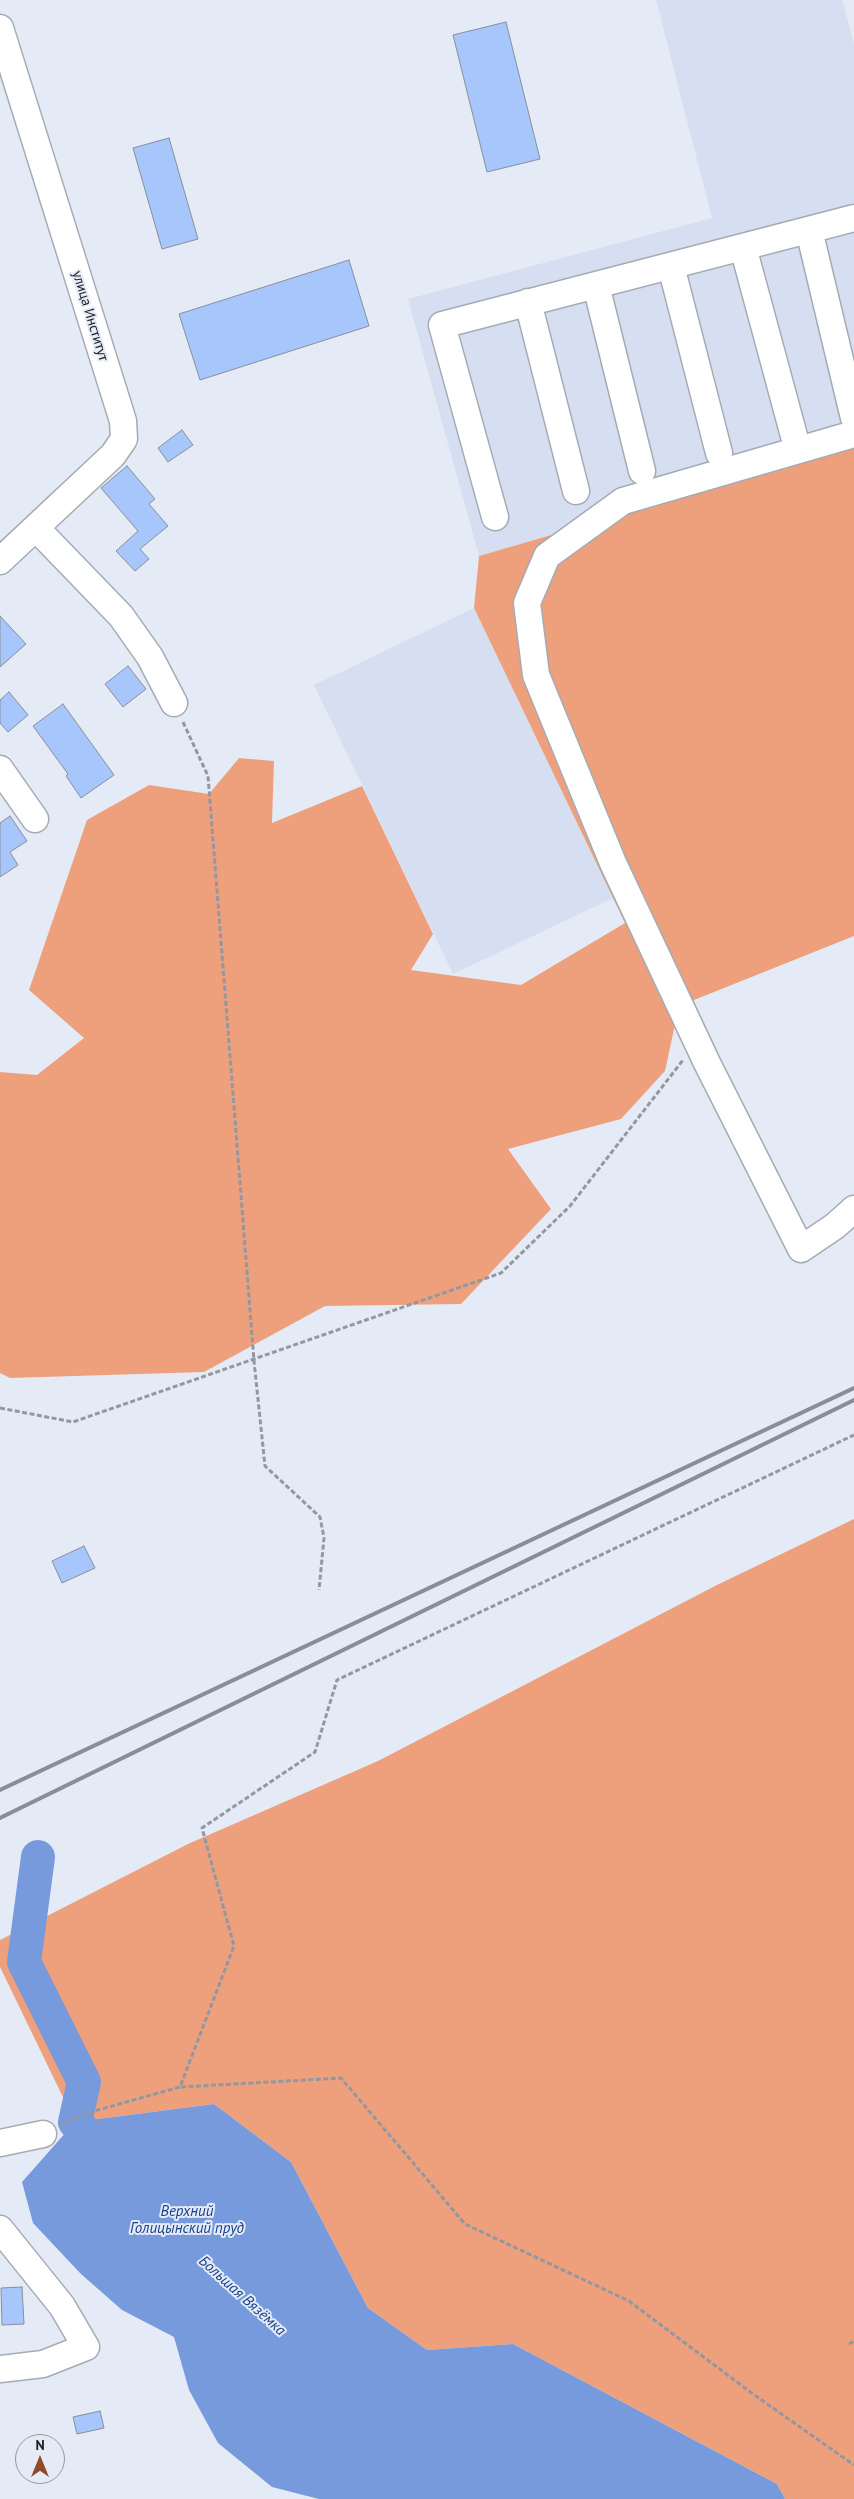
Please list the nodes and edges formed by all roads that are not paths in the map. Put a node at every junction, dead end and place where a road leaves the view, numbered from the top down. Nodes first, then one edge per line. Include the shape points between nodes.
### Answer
1 (0, 28) edge
2 (854, 218) edge
3 (809, 230) junction
4 (744, 247) junction
5 (671, 266) junction
6 (596, 285) junction
7 (528, 302) junction
8 (854, 418) edge
9 (854, 434) edge
10 (794, 436) dead end
11 (719, 452) dead end
12 (642, 471) dead end
13 (576, 491) dead end
14 (496, 516) dead end
15 (36, 528) junction
16 (0, 561) edge
17 (174, 703) road end
18 (0, 769) edge
19 (35, 819) dead end
20 (854, 1209) edge
21 (42, 2134) road end
22 (0, 2143) edge
23 (0, 2229) edge
24 (0, 2369) edge

1 - 15 street, улица Институт via 123,421 124,439 112,455
2 - 3 street
3 - 4 street
3 - 8 street
4 - 5 street
4 - 10 street
5 - 6 street
5 - 11 street
6 - 7 street
6 - 12 street
7 - 13 street
7 - 14 street via 442,325
9 - 20 street via 623,501 548,556 527,604 536,675 613,863 697,1042 801,1249
15 - 16 street, улица Институт
15 - 17 street via 121,616 150,657
18 - 19 street
21 - 22 street
23 - 24 street via 62,2306 86,2347 43,2364

